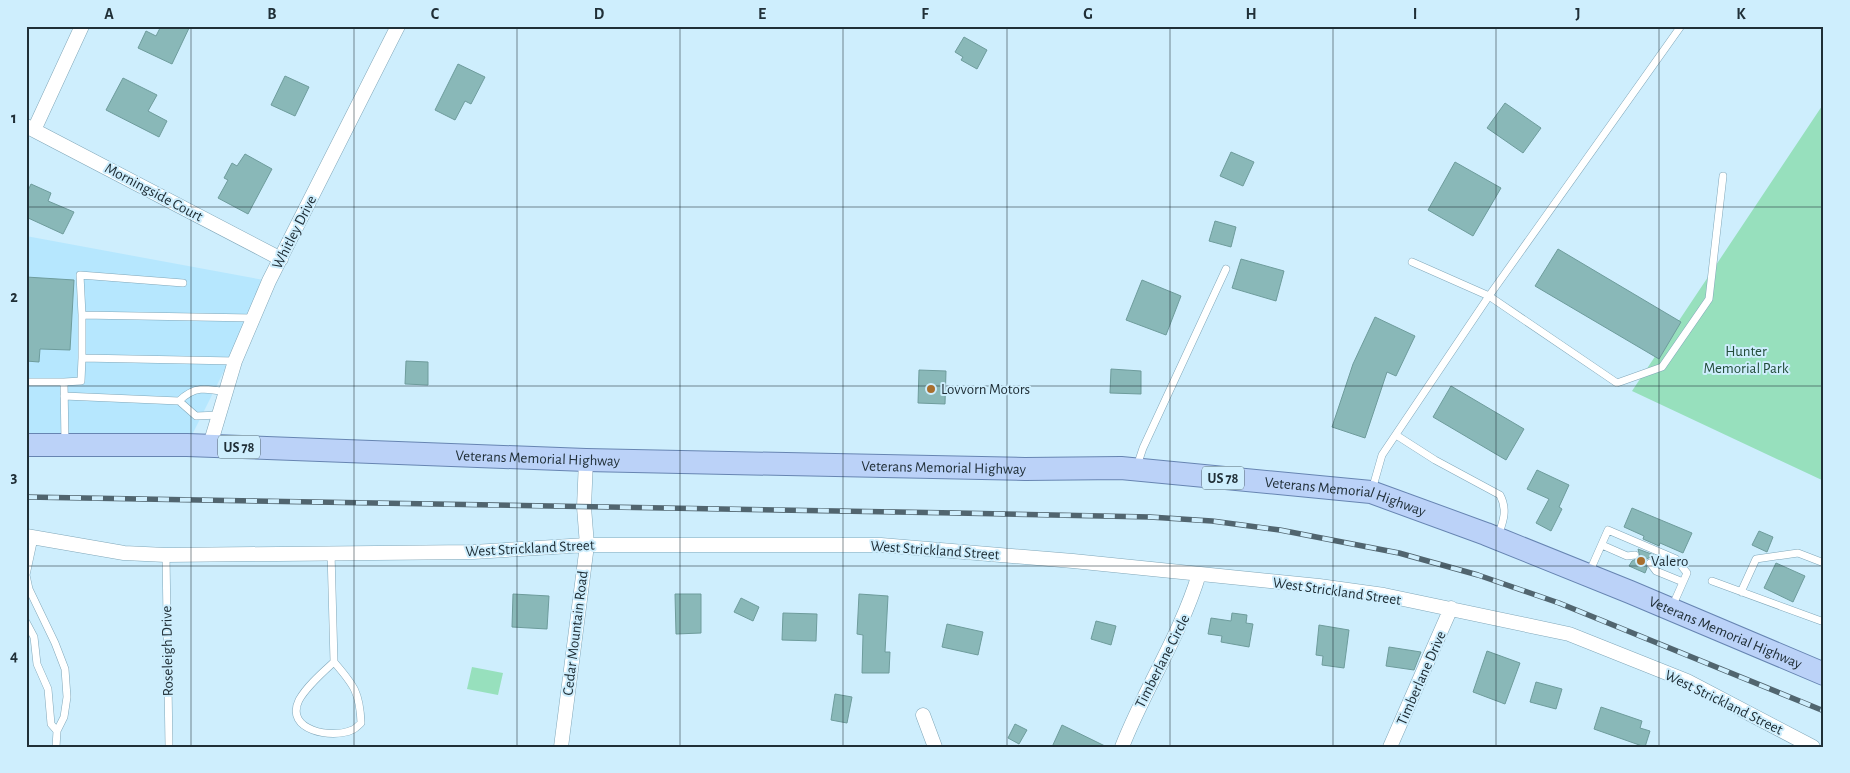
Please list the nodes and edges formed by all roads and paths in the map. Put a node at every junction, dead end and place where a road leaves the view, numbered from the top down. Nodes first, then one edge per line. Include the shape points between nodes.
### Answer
1 (82, 26) edge
2 (398, 26) edge
3 (1681, 26) edge
4 (30, 128) edge
5 (1723, 176) dead end
6 (281, 259) junction
7 (1412, 262) dead end
8 (1226, 269) dead end
9 (183, 283) dead end
10 (1489, 296) junction
11 (82, 315) junction
12 (254, 318) junction
13 (82, 358) junction
14 (235, 362) junction
15 (26, 382) edge
16 (64, 382) junction
17 (225, 392) junction
18 (64, 396) junction
19 (178, 401) junction
20 (218, 415) junction
21 (1396, 435) junction
22 (26, 445) edge
23 (65, 445) junction
24 (210, 445) junction
25 (586, 460) junction
26 (1136, 469) junction
27 (1371, 492) junction
28 (30, 537) edge
29 (1497, 539) junction
30 (587, 545) junction
31 (1602, 545) junction
32 (331, 552) junction
33 (166, 554) junction
34 (1635, 555) dead end
35 (1627, 556) junction
36 (1630, 563) dead end
37 (1650, 563) dead end
38 (1824, 564) edge
39 (1646, 571) dead end
40 (1656, 571) junction
41 (1199, 574) junction
42 (26, 575) edge
43 (1588, 576) junction
44 (1712, 581) dead end
45 (1683, 582) junction
46 (1741, 592) junction
47 (1451, 608) junction
48 (1671, 610) junction
49 (26, 622) edge
50 (1824, 622) edge
51 (334, 662) junction
52 (1823, 671) edge
53 (923, 715) dead end
54 (57, 731) junction
55 (56, 747) edge
56 (169, 747) edge
57 (561, 747) edge
58 (935, 747) edge
59 (1122, 747) edge
60 (1390, 747) edge
61 (1813, 747) edge

1 - 4 street
2 - 6 street, Whitley Drive
3 - 10 lane
4 - 6 street, Morningside Court
5 - 10 lane via 1709,299 1662,367 1617,383
6 - 12 street, Whitley Drive
7 - 10 lane
8 - 26 lane
9 - 11 lane via 80,275
10 - 21 lane
11 - 12 lane
11 - 13 lane
12 - 14 street, Whitley Drive
13 - 14 lane
13 - 16 lane via 81,381
14 - 17 street, Whitley Drive
15 - 16 lane
16 - 18 lane
17 - 19 lane via 197,388
17 - 20 street, Whitley Drive
18 - 19 lane
18 - 23 lane
19 - 20 lane via 196,416
20 - 24 street, Whitley Drive
21 - 27 lane via 1382,455
21 - 29 lane via 1500,495 1504,504 1504,520
22 - 23 main road, Veterans Memorial Highway / US 78
23 - 24 main road, Veterans Memorial Highway / US 78
24 - 25 main road, Veterans Memorial Highway / US 78
25 - 26 main road, Veterans Memorial Highway / US 78
25 - 30 street, Cedar Mountain Road via 584,507
26 - 27 main road, Veterans Memorial Highway / US 78
27 - 29 main road, Veterans Memorial Highway / US 78
28 - 33 street, West Strickland Street via 124,553
28 - 42 lane
29 - 43 main road, Veterans Memorial Highway / US 78
30 - 32 street, West Strickland Street via 473,552
30 - 41 street, West Strickland Street via 881,545
30 - 57 street, Cedar Mountain Road
31 - 35 lane
31 - 43 lane
31 - 45 lane via 1608,530 1676,559 1687,573
32 - 33 street, West Strickland Street
32 - 51 lane
33 - 56 lane, Roseleigh Drive
34 - 35 lane
35 - 36 lane
37 - 40 lane
38 - 46 lane via 1798,553 1756,559
39 - 40 lane
40 - 45 lane
41 - 47 street, West Strickland Street via 1338,589
41 - 59 street, Timberlane Circle via 1189,608
42 - 54 lane via 28,589 65,669 68,689 64,717
43 - 48 main road, Veterans Memorial Highway / US 78
44 - 46 lane
45 - 48 lane
46 - 50 lane
47 - 60 street, Timberlane Drive
47 - 61 street, West Strickland Street via 1569,634 1687,681
48 - 52 main road, Veterans Memorial Highway / US 78
49 - 54 lane via 34,637 37,664 48,689 52,724
51 - 51 lane via 299,701 297,713 301,725 309,730 352,730 361,723 360,700
53 - 58 street
54 - 55 lane

